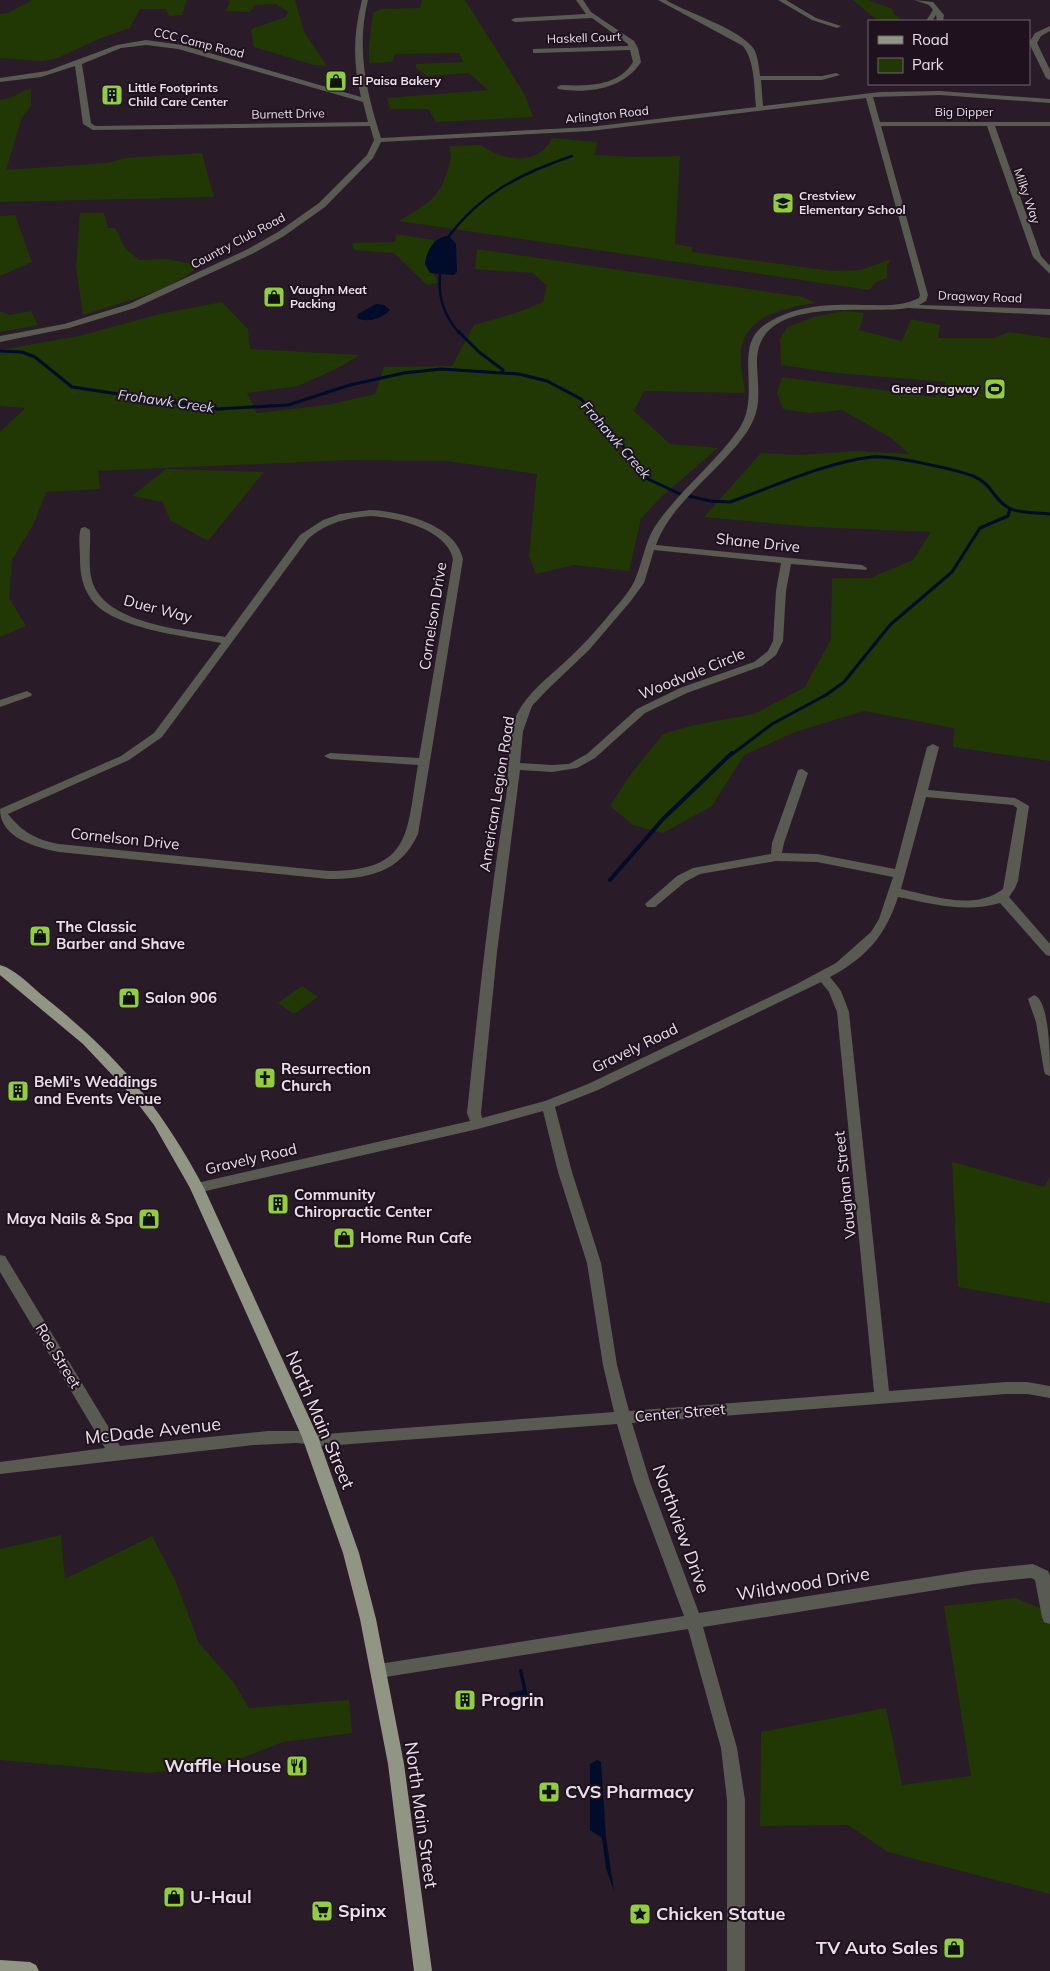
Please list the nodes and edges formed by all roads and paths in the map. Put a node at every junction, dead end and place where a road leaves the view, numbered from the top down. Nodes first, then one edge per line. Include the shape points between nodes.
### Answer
1 (364, 0) edge
2 (579, 0) edge
3 (661, 0) edge
4 (781, 0) edge
5 (917, 0) edge
6 (934, 2) edge
7 (936, 11) junction
8 (593, 16) junction
9 (516, 20) dead end
10 (930, 20) edge
11 (940, 20) edge
12 (837, 26) dead end
13 (1050, 28) edge
14 (634, 48) junction
15 (536, 51) dead end
16 (78, 62) junction
17 (836, 75) dead end
18 (755, 78) junction
19 (1050, 78) edge
20 (0, 80) edge
21 (560, 87) dead end
22 (892, 87) edge
23 (869, 95) junction
24 (365, 100) junction
25 (1050, 101) edge
26 (760, 108) junction
27 (990, 123) junction
28 (372, 124) junction
29 (878, 124) junction
30 (1050, 124) edge
31 (378, 140) junction
32 (1050, 271) edge
33 (909, 307) junction
34 (1050, 312) edge
35 (0, 339) edge
36 (85, 530) dead end
37 (651, 547) junction
38 (786, 561) junction
39 (862, 568) dead end
40 (228, 641) junction
41 (27, 694) dead end
42 (0, 704) edge
43 (933, 747) dead end
44 (330, 756) dead end
45 (424, 762) junction
46 (516, 766) junction
47 (802, 773) dead end
48 (920, 793) junction
49 (0, 813) edge
50 (776, 857) junction
51 (900, 874) junction
52 (895, 892) junction
53 (1001, 896) junction
54 (651, 904) dead end
55 (1050, 952) edge
56 (0, 969) edge
57 (823, 976) junction
58 (1034, 999) dead end
59 (1050, 1072) edge
60 (548, 1105) junction
61 (478, 1124) junction
62 (197, 1188) junction
63 (0, 1260) edge
64 (1050, 1392) edge
65 (882, 1397) junction
66 (623, 1418) junction
67 (310, 1437) junction
68 (115, 1452) junction
69 (0, 1468) edge
70 (1050, 1616) edge
71 (694, 1622) junction
72 (379, 1671) junction
73 (0, 1969) edge
74 (30, 1971) edge
75 (423, 1971) edge
76 (736, 1971) edge

1 - 24 street via 356,38
2 - 8 street
3 - 18 street via 746,45 753,56
4 - 12 street
5 - 6 street
6 - 7 street
7 - 10 street
7 - 11 street
8 - 9 street
8 - 14 street via 626,38
13 - 19 street via 1038,35 1033,43
14 - 15 street, Haskell Court
14 - 21 street via 635,66 620,79 589,88
16 - 20 street, CCC Camp Road via 45,74
16 - 24 street, CCC Camp Road via 120,45 151,42
16 - 28 street, Burnett Drive via 87,124 93,128
17 - 18 street
18 - 26 street
22 - 23 street, Arlington Road
22 - 25 street, Arlington Road
23 - 26 street, Arlington Road
23 - 29 street
24 - 28 street
26 - 31 street, Arlington Road via 590,129
27 - 29 street, Big Dipper
27 - 30 street, Big Dipper
27 - 32 street, Milky Way via 1037,257
28 - 31 street
29 - 33 street via 924,295 920,302
31 - 35 street, Country Club Road via 370,156 322,205 257,247 124,309 66,326
33 - 34 street, Dragway Road
33 - 37 street, American Legion Road via 822,307 786,316 766,327 754,346 754,403 747,424 657,530
36 - 40 street, Duer Way via 87,582 93,596 104,607 134,621
37 - 38 street, Shane Drive
37 - 46 street, American Legion Road via 644,573 634,590 584,649 530,701 519,726
38 - 39 street, Shane Drive
38 - 46 street, Woodvale Circle via 778,641 768,658 640,712 573,766
40 - 45 street, Cornelson Drive via 304,537 322,524 349,517 388,515 411,519 445,538 456,550 458,564
40 - 49 street, Cornelson Drive via 165,727 149,743 125,758
41 - 42 street
43 - 48 street, Gravely Road
44 - 45 street
45 - 49 street, Cornelson Drive via 412,834 407,845 385,864 354,874 328,875 52,847 15,832
46 - 61 street, American Legion Road via 492,928 474,1113
47 - 50 street
48 - 51 street, Gravely Road
48 - 53 street via 1015,802 1023,806 1013,877 1006,893
50 - 51 street via 817,858
50 - 54 street via 697,871 681,879
51 - 52 street, Gravely Road
52 - 53 street via 967,905 992,901
52 - 57 street, Gravely Road via 875,935 840,966
53 - 55 street
56 - 62 main road, North Main Street via 77,1029 130,1083 158,1118
57 - 60 street, Gravely Road via 593,1087
57 - 65 street, Vaughan Street via 835,991 844,1012
58 - 59 street via 1042,1022
60 - 61 street, Gravely Road
60 - 66 street, Northview Drive via 594,1263 610,1365
61 - 62 street, Gravely Road
62 - 67 main road, North Main Street
63 - 68 street, Roe Street
64 - 65 street, Center Street via 1006,1388
65 - 66 street, Center Street
66 - 67 street, Center Street via 325,1440
66 - 71 street, Northview Drive via 642,1482
67 - 68 street, McDade Avenue
67 - 72 main road, North Main Street via 351,1553
68 - 69 street, McDade Avenue
70 - 71 street, Wildwood Drive via 1042,1576 1033,1570
71 - 72 street, Wildwood Drive
71 - 76 street, Northview Drive via 723,1722 734,1775
72 - 75 main road, North Main Street via 396,1764
73 - 74 main road

